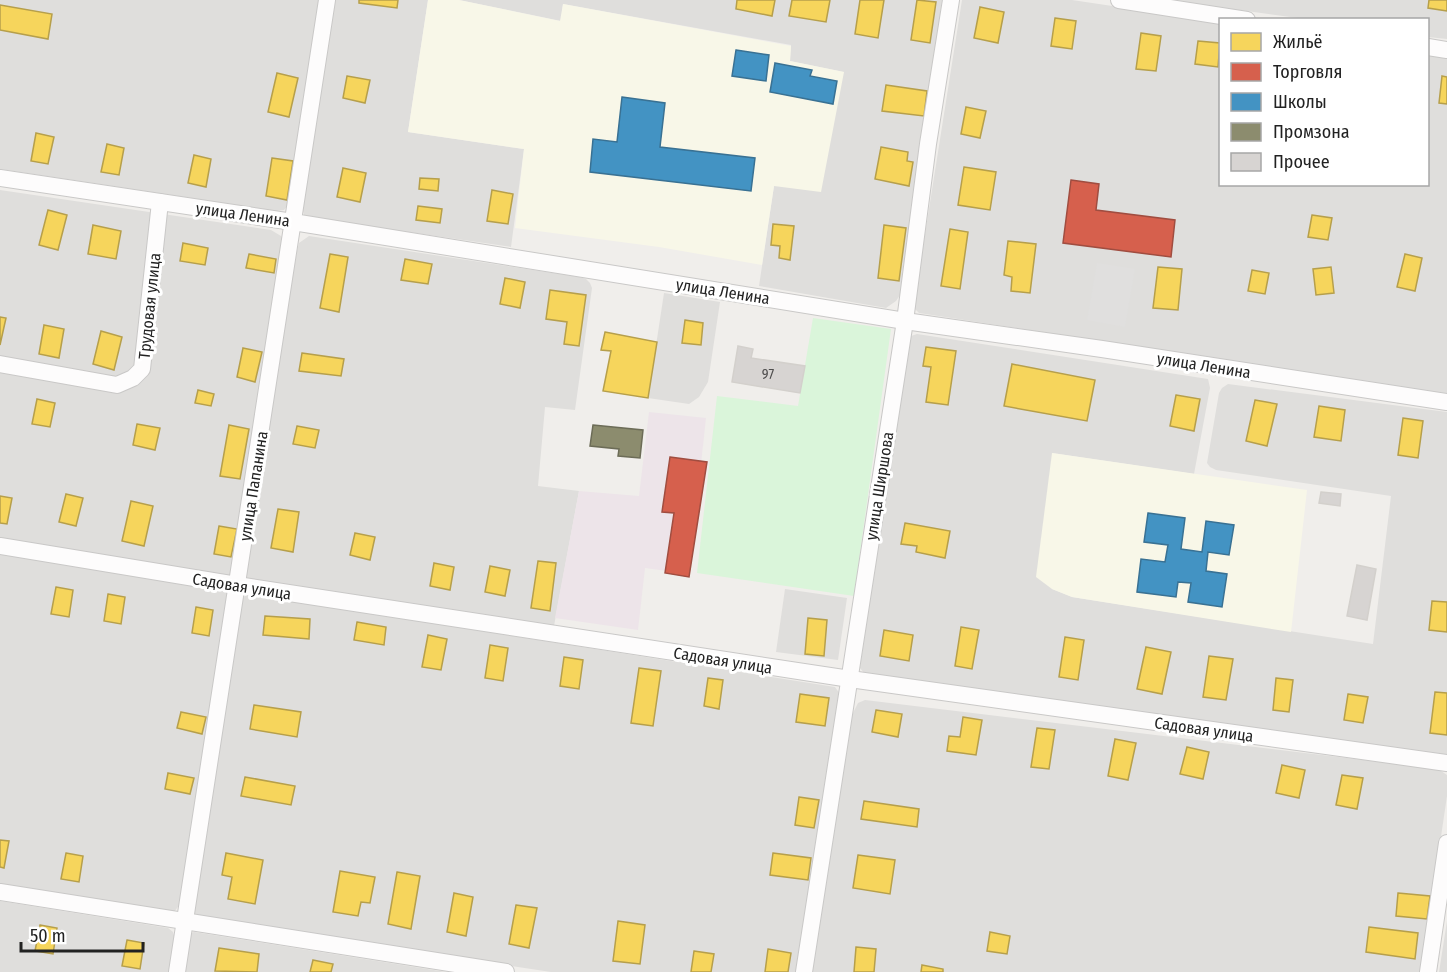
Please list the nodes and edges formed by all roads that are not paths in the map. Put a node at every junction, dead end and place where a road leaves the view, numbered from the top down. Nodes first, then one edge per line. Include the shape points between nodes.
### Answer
1 (327, 0) edge
2 (951, 0) edge
3 (1119, 0) edge
4 (1234, 18) edge
5 (1429, 47) edge
6 (1447, 50) edge
7 (0, 178) edge
8 (160, 202) junction
9 (293, 222) junction
10 (905, 321) junction
11 (0, 364) edge
12 (1447, 402) edge
13 (0, 546) edge
14 (237, 585) junction
15 (850, 679) junction
16 (1447, 763) edge
17 (1447, 843) edge
18 (0, 892) edge
19 (185, 922) junction
20 (177, 972) edge
21 (506, 972) edge
22 (804, 972) edge
23 (1428, 972) edge

1 - 9 street, улица Папанина
2 - 10 street, улица Ширшова
3 - 4 street
5 - 6 street
7 - 8 street, улица Ленина
8 - 9 street, улица Ленина
8 - 11 street, Трудовая улица via 142,369 117,385
9 - 10 street, улица Ленина
9 - 14 street, улица Папанина
10 - 12 street, улица Ленина
10 - 15 street, улица Ширшова
13 - 14 street, Садовая улица
14 - 15 street, Садовая улица
14 - 19 street, улица Папанина
15 - 16 street, Садовая улица
15 - 22 street, улица Ширшова
17 - 23 street
18 - 19 street
19 - 20 street, улица Папанина
19 - 21 street

